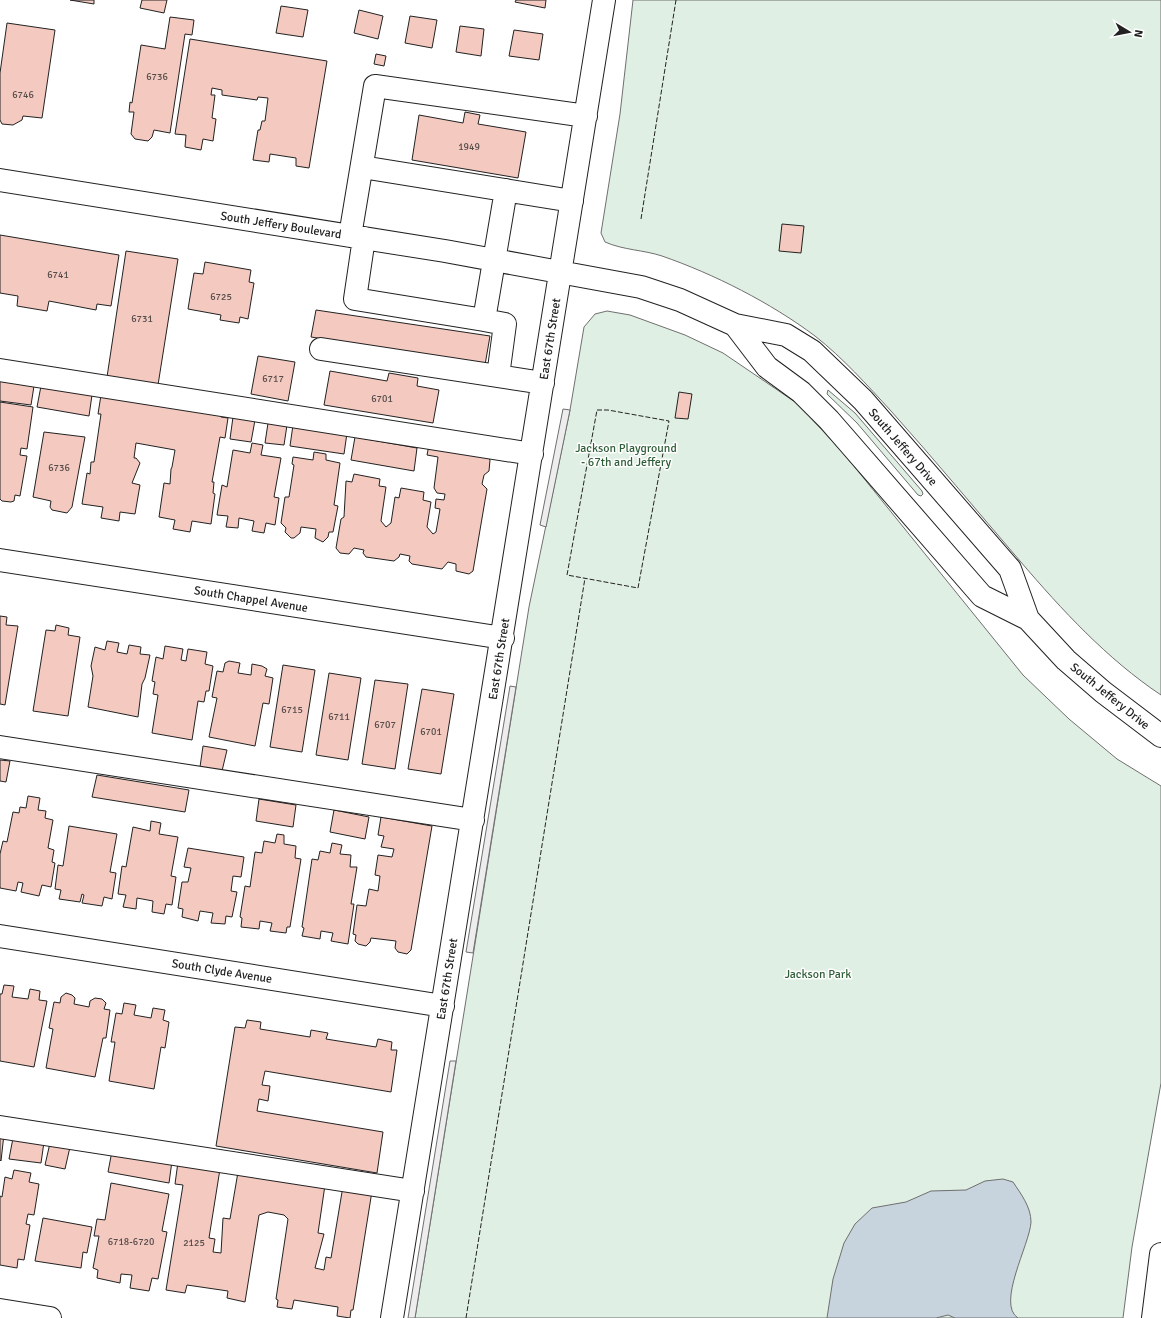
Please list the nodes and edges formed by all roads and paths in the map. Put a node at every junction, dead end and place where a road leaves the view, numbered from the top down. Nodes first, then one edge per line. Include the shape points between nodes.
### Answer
1 (604, 0) edge
2 (586, 116) junction
3 (362, 167) junction
4 (0, 180) edge
5 (506, 190) junction
6 (572, 201) junction
7 (357, 237) junction
8 (495, 260) junction
9 (561, 272) junction
10 (484, 320) junction
11 (735, 325) junction
12 (321, 349) dead end
13 (0, 370) edge
14 (498, 376) junction
15 (543, 383) junction
16 (532, 454) junction
17 (0, 560) edge
18 (1028, 619) junction
19 (503, 638) junction
20 (1161, 736) edge
21 (0, 747) edge
22 (473, 820) junction
23 (0, 936) edge
24 (443, 1006) junction
25 (0, 1127) edge
26 (413, 1191) junction
27 (1161, 1254) edge
28 (0, 1310) edge
29 (50, 1318) edge
30 (392, 1318) edge
31 (1153, 1318) edge

1 - 2 street, East 67th Street
2 - 3 street via 375,86
2 - 6 street, East 67th Street
3 - 5 street
3 - 7 street
4 - 7 street, South Jeffery Boulevard
5 - 6 street
5 - 8 street
6 - 9 street, East 67th Street
7 - 8 street, South Jeffery Boulevard
7 - 10 street via 355,299
8 - 9 street, South Jeffery Boulevard
8 - 10 street
9 - 11 street, South Jeffery Drive via 641,287 680,300
9 - 15 street, East 67th Street
10 - 14 street via 505,324
11 - 18 street, South Jeffery Drive via 767,367 801,392 829,420 982,596
11 - 18 street, South Jeffery Drive via 786,335 812,351 843,379 1010,570
12 - 14 street
13 - 16 street
14 - 15 street
15 - 16 street, East 67th Street
16 - 19 street, East 67th Street
17 - 19 street, South Chappel Avenue
18 - 20 street, South Jeffery Drive via 1066,660 1102,692
19 - 22 street, East 67th Street
21 - 22 street
22 - 24 street, East 67th Street
23 - 24 street, South Clyde Avenue
24 - 26 street, East 67th Street
25 - 26 street
26 - 30 street, East 67th Street
27 - 31 street
28 - 29 street

